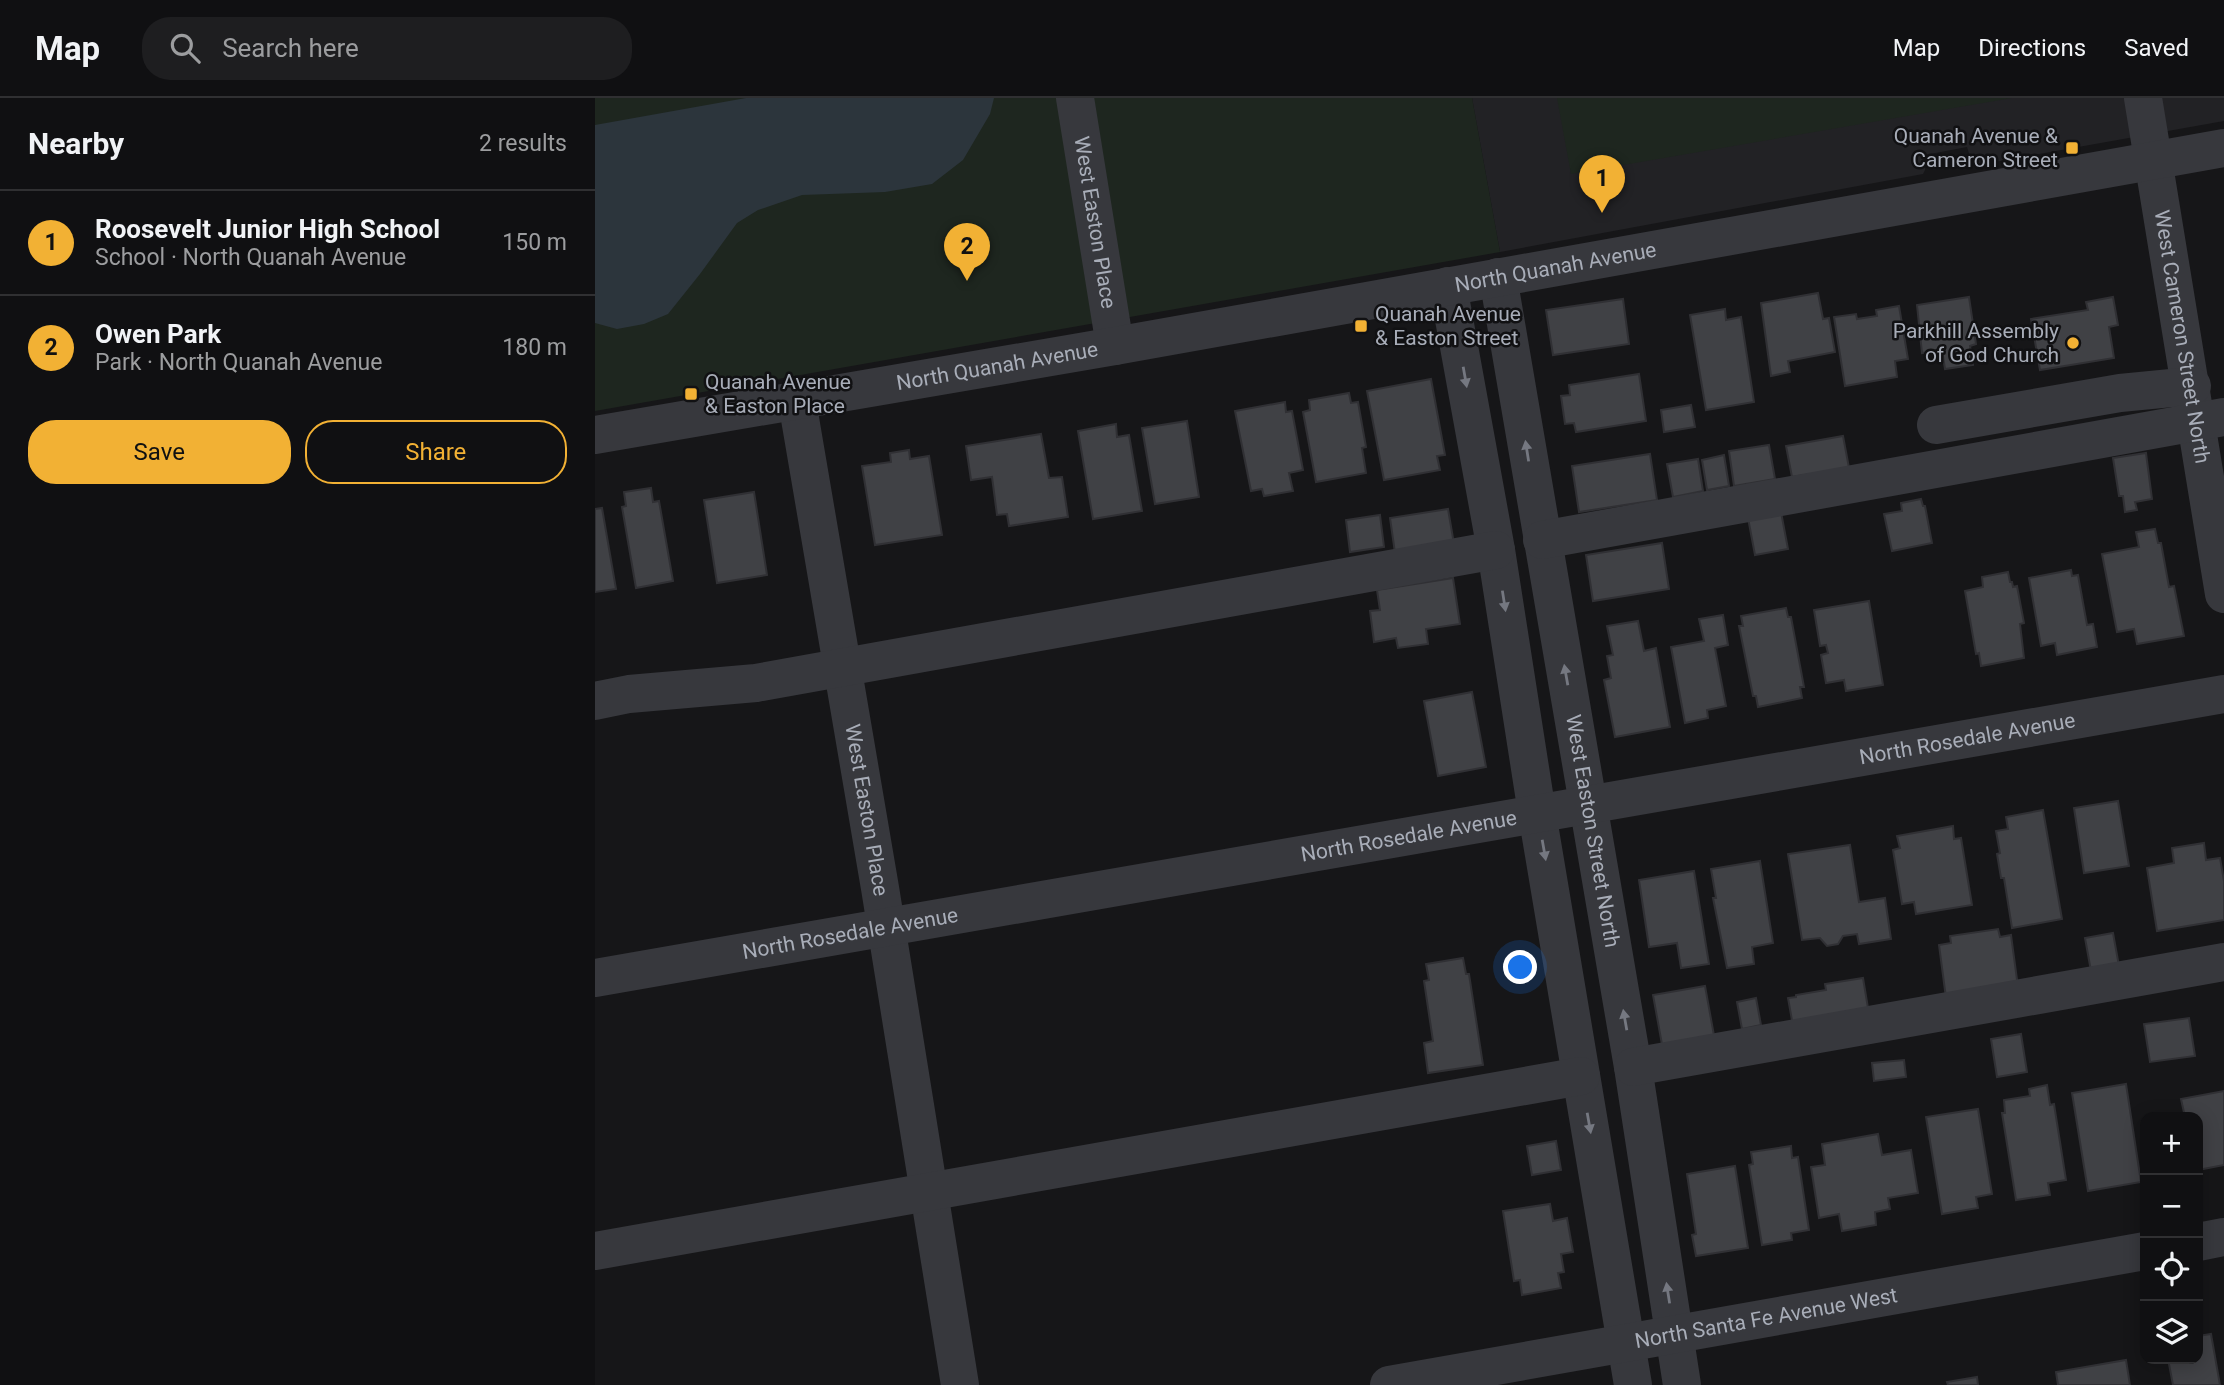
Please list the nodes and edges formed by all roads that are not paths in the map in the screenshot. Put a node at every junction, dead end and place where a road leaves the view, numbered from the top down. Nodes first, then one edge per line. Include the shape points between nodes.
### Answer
1 (1076, 98) edge
2 (2143, 98) edge
3 (2224, 148) edge
4 (2154, 161) junction
5 (1497, 277) junction
6 (1448, 286) junction
7 (1115, 346) junction
8 (797, 401) junction
9 (2204, 408) edge
10 (1936, 425) dead end
11 (595, 435) edge
12 (1542, 540) junction
13 (1496, 550) junction
14 (2224, 594) edge
15 (842, 668) junction
16 (2224, 694) edge
17 (595, 701) edge
18 (1588, 805) junction
19 (1537, 813) junction
20 (887, 928) junction
21 (2224, 962) edge
22 (595, 978) edge
23 (1633, 1067) junction
24 (1581, 1076) junction
25 (929, 1192) junction
26 (2224, 1237) edge
27 (2203, 1241) edge
28 (595, 1251) edge
29 (2140, 1252) edge
30 (1675, 1334) junction
31 (1627, 1343) junction
32 (960, 1385) edge
33 (1389, 1385) edge
34 (1633, 1385) edge
35 (1682, 1385) edge

1 - 7 street, West Easton Place
2 - 4 street, West Cameron Street North
3 - 4 street, North Quanah Avenue
4 - 5 street, North Quanah Avenue
4 - 9 street, West Cameron Street North
5 - 6 street, North Quanah Avenue
12 -> 5 street, West Easton Street North
6 - 7 street, North Quanah Avenue
6 -> 13 street
7 - 8 street, North Quanah Avenue
8 - 11 street, North Quanah Avenue
8 - 15 street, West Easton Place
9 - 10 street via 2120,393
9 - 12 street
9 - 14 street, West Cameron Street North
18 -> 12 street, West Easton Street North
13 - 15 street
13 -> 19 street
15 - 17 street
15 - 20 street, West Easton Place
16 - 18 street, North Rosedale Avenue
18 - 19 street, North Rosedale Avenue
23 -> 18 street, West Easton Street North
19 - 20 street, North Rosedale Avenue
19 -> 24 street
20 - 22 street, North Rosedale Avenue
20 - 25 street, West Easton Place
21 - 23 street
30 -> 23 street, West Easton Street North
24 - 25 street
24 -> 31 street
25 - 28 street
25 - 32 street, West Easton Place
26 - 27 street
29 - 30 street, North Santa Fe Avenue West
30 - 31 street, North Santa Fe Avenue West
30 - 35 street, West Easton Street North
31 - 33 street, North Santa Fe Avenue West
31 - 34 street

